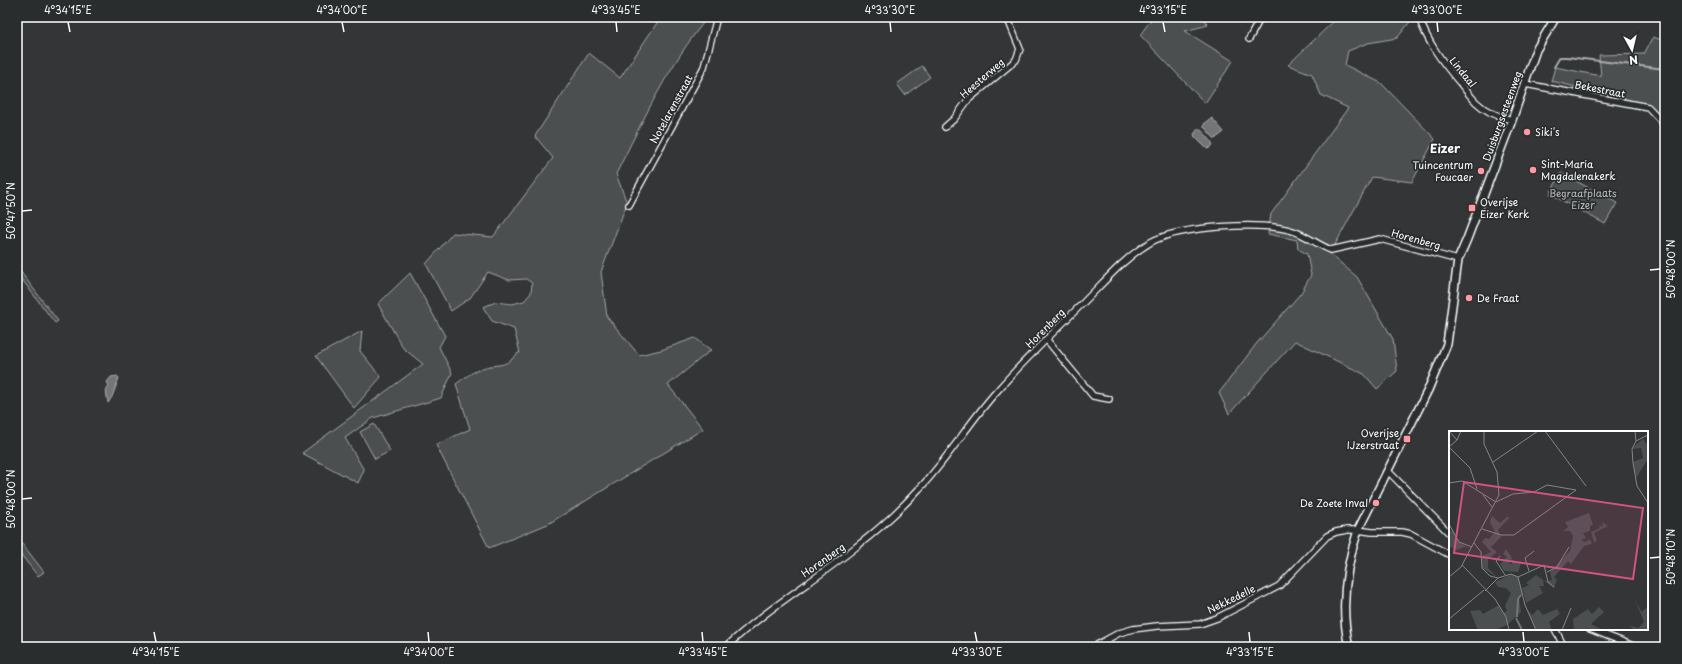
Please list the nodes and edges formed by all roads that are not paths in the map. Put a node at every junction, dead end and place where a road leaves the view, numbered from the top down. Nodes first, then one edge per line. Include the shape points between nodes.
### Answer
1 (717, 17) edge
2 (1007, 17) edge
3 (1261, 17) edge
4 (1419, 17) edge
5 (1556, 17) edge
6 (1249, 39) dead end
7 (1525, 84) junction
8 (1512, 120) junction
9 (1665, 125) edge
10 (945, 126) dead end
11 (629, 205) dead end
12 (1458, 260) junction
13 (1046, 339) junction
14 (1109, 399) dead end
15 (1388, 472) junction
16 (1358, 530) junction
17 (1449, 533) edge
18 (1449, 554) edge
19 (1555, 630) edge
20 (1593, 630) edge
21 (726, 647) edge
22 (1093, 647) edge
23 (1349, 647) edge
24 (1564, 647) edge
25 (1636, 647) edge

1 - 11 street, Notelarenstraat via 704,67
2 - 10 street, Heesterweg via 1020,49 1016,60 968,100 954,119
3 - 6 street
4 - 8 street, Lindaal via 1442,62 1476,103 1491,113
5 - 7 street, Duisburgsesteenweg via 1536,50
7 - 8 street, Duisburgsesteenweg
7 - 9 street, Bekestraat via 1648,107
8 - 12 street, Duisburgsesteenweg
12 - 13 street, Horenberg via 1380,239 1331,250 1294,231 1230,226 1188,230 1158,239 1138,250
12 - 15 street, Duisburgsesteenweg via 1447,344 1428,390 1406,430
13 - 14 street via 1093,396
13 - 21 street, Horenberg via 996,391 919,489 856,547 742,632
15 - 16 street, Duisburgsesteenweg
15 - 17 street
16 - 18 street, Nekkedelle via 1411,534
16 - 22 street, Nekkedelle via 1336,532 1327,536 1279,586 1217,618 1200,624 1132,629
16 - 23 street, Duisburgsesteenweg via 1347,568 1344,594 1345,627
19 - 24 street
20 - 25 street

